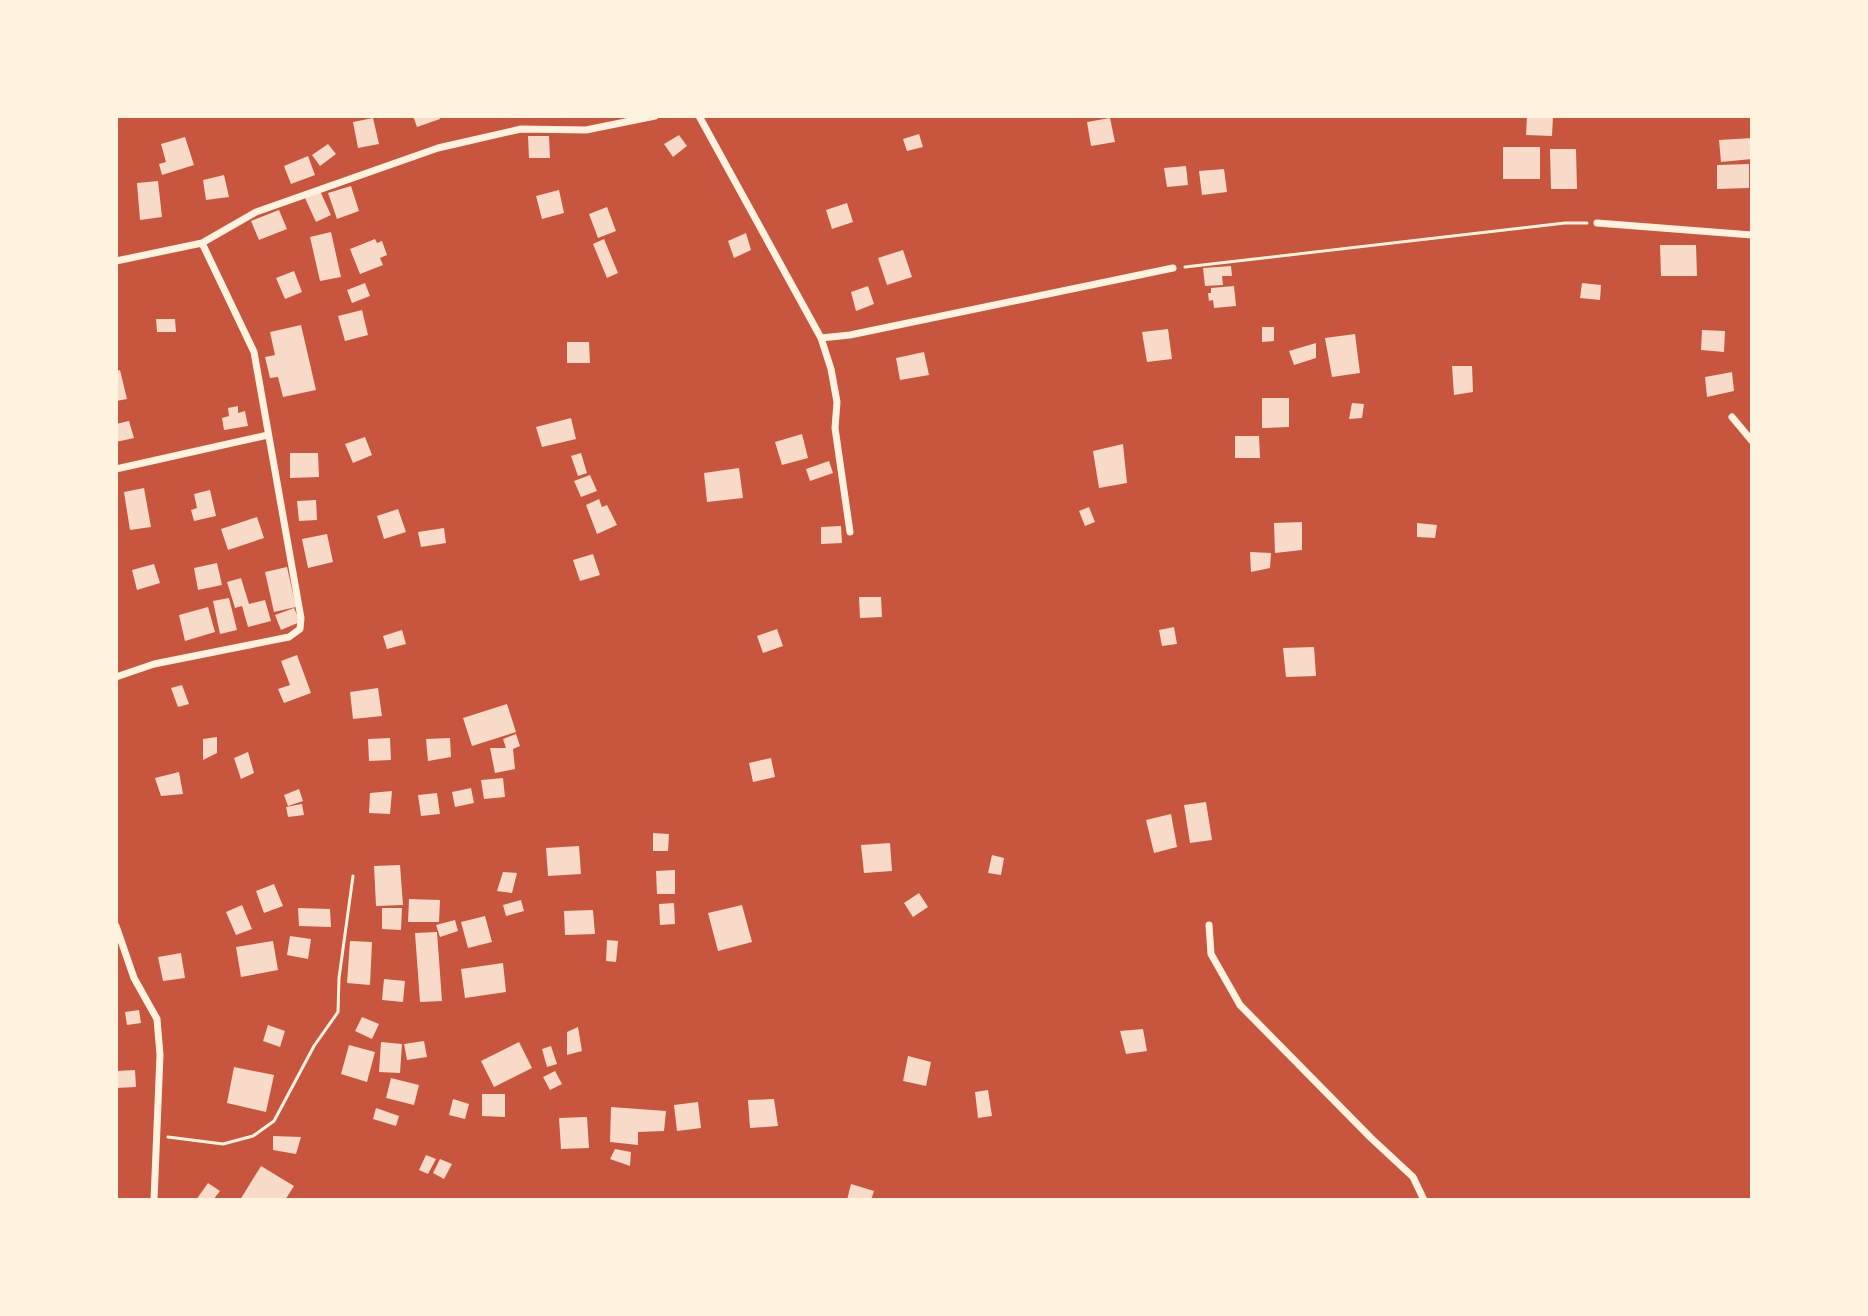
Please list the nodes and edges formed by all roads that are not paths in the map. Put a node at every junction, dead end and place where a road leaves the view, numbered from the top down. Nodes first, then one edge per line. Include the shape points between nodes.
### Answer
1 (655, 116) edge
2 (699, 116) edge
3 (1597, 223) road end
4 (1752, 235) edge
5 (202, 243) junction
6 (116, 261) edge
7 (1173, 268) road end
8 (821, 338) junction
9 (1732, 417) dead end
10 (268, 435) junction
11 (1752, 441) edge
12 (116, 469) edge
13 (850, 532) dead end
14 (116, 677) edge
15 (1209, 925) dead end
16 (116, 926) edge
17 (154, 1200) edge
18 (1424, 1200) edge

1 - 5 street via 586,130 521,129 438,148 256,212
2 - 8 street
3 - 4 street
5 - 6 street
5 - 10 street via 254,352
7 - 8 street
8 - 13 street via 837,402 835,428
9 - 11 street
10 - 12 street
10 - 14 street via 300,629 289,637 154,664
15 - 18 street via 1211,954 1240,1005 1413,1177
16 - 17 street via 134,978 157,1019

